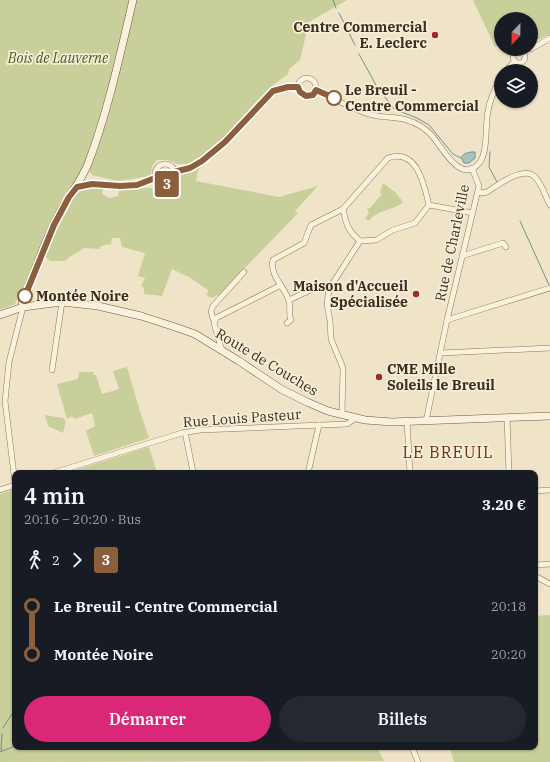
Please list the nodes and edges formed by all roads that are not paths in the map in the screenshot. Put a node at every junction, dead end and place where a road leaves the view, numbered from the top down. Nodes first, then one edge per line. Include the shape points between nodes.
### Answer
1 (133, 0) edge
2 (550, 38) edge
3 (538, 45) edge
4 (513, 56) edge
5 (526, 56) edge
6 (514, 61) junction
7 (511, 64) edge
8 (298, 87) junction
9 (316, 90) junction
10 (494, 91) edge
11 (472, 168) junction
12 (174, 172) junction
13 (155, 178) junction
14 (77, 187) junction
15 (478, 192) junction
16 (429, 204) junction
17 (550, 205) edge
18 (343, 209) junction
19 (473, 213) junction
20 (360, 241) junction
21 (506, 247) dead end
22 (462, 256) junction
23 (244, 272) dead end
24 (281, 285) junction
25 (550, 288) edge
26 (329, 289) junction
27 (289, 300) junction
28 (62, 302) junction
29 (23, 307) junction
30 (0, 315) edge
31 (215, 320) junction
32 (447, 320) junction
33 (287, 322) dead end
34 (550, 348) edge
35 (222, 351) junction
36 (441, 353) junction
37 (52, 370) dead end
38 (346, 416) junction
39 (550, 416) edge
40 (507, 418) junction
41 (407, 421) junction
42 (426, 421) junction
43 (319, 425) junction
44 (339, 425) junction
45 (185, 432) junction
46 (13, 470) edge
47 (62, 470) edge
48 (193, 470) edge
49 (309, 470) edge
50 (410, 470) edge
51 (509, 470) edge
52 (12, 485) edge
53 (0, 490) edge
54 (550, 490) edge
55 (538, 491) edge
56 (550, 564) edge
57 (538, 565) edge
58 (538, 578) edge
59 (550, 584) edge
60 (413, 750) edge
61 (418, 762) edge

1 - 14 main road via 104,118
2 - 3 street
4 - 6 street
5 - 6 street via 523,62
6 - 7 street
8 - 9 street via 306,96 313,95
8 - 9 street via 301,81 308,78 315,82
8 - 12 street via 273,91 225,142 202,161 190,168
9 - 11 street via 371,115 395,117 412,122 432,135 453,164 459,168
10 - 11 street, Rue de Charleville via 487,112 484,156
11 - 15 street, Rue de Charleville via 480,186
12 - 13 street via 174,178 167,184
12 - 13 street via 170,166 163,165 156,171
13 - 14 street via 137,185 92,184
14 - 29 main road via 54,225 22,301
15 - 17 street via 487,192 516,175 527,172 537,178
15 - 19 street, Rue de Charleville
16 - 18 street via 417,167 404,158 395,156 386,160
16 - 19 street
16 - 20 street via 415,223 393,230 376,240
18 - 20 street via 346,224
18 - 24 street via 311,225 304,243 273,260 272,267
19 - 22 street, Rue de Charleville
20 - 26 street
21 - 22 street via 503,243
22 - 32 street, Rue de Charleville
23 - 31 street via 213,306 211,311
24 - 27 street
24 - 31 street via 218,316
25 - 32 street
26 - 27 street via 320,286
26 - 38 street via 326,304 331,338 343,373
27 - 33 street via 291,320
28 - 29 main road, Route de Couches
28 - 35 main road, Route de Couches via 98,306 172,326 195,334
28 - 37 street
29 - 30 main road, Route de Couches
29 - 46 street via 9,362 5,401
31 - 35 street
32 - 36 street, Rue de Charleville
34 - 36 street
35 - 38 main road, Route de Couches via 288,393 319,408
36 - 42 street, Rue de Charleville
38 - 41 main road, Route de Couches via 379,422
38 - 44 street
38 - 44 street
39 - 40 main road, Route de Couches
40 - 42 main road, Route de Couches
40 - 51 street
41 - 42 main road, Route de Couches
41 - 50 street
43 - 44 street, Rue Louis Pasteur
43 - 45 street, Rue Louis Pasteur
43 - 49 street
45 - 47 street, Rue Louis Pasteur
45 - 48 street
52 - 53 street
54 - 55 street
56 - 57 street
58 - 59 street
60 - 61 street

